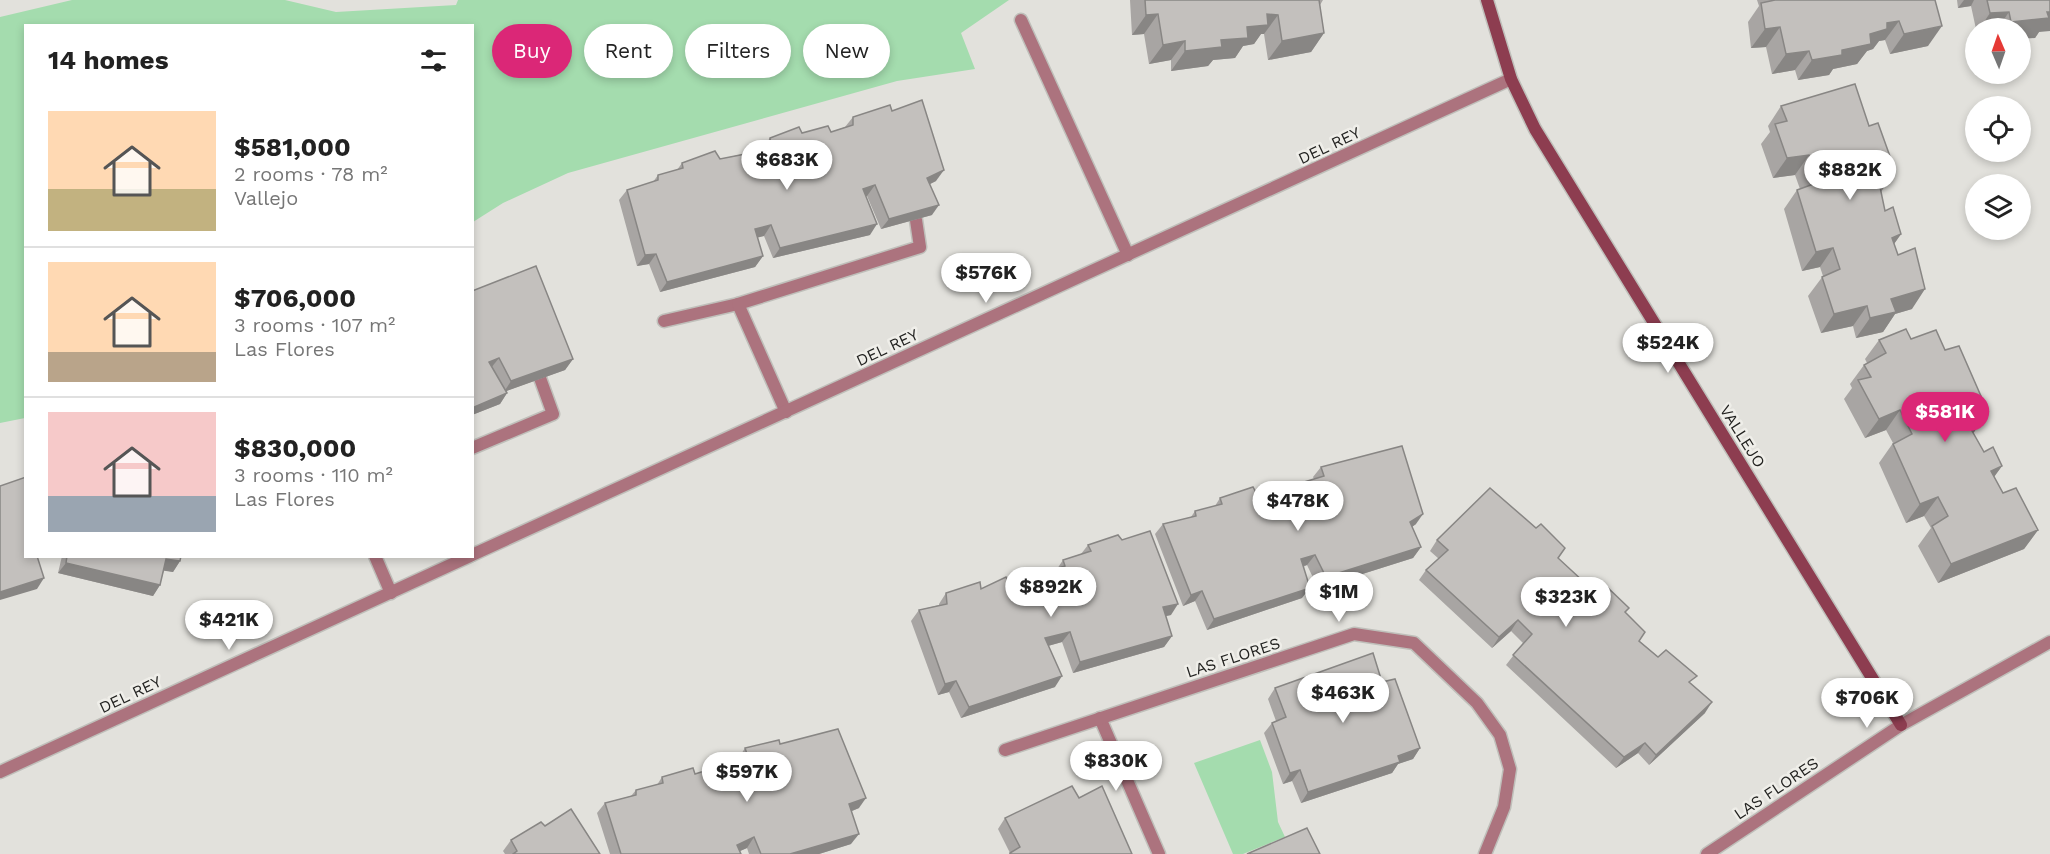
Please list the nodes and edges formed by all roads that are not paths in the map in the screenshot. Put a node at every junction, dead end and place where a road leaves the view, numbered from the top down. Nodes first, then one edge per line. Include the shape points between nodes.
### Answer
1 (1487, 0) edge
2 (1021, 20) dead end
3 (1511, 80) junction
4 (916, 220) edge
5 (1128, 255) junction
6 (738, 304) junction
7 (664, 321) dead end
8 (540, 378) edge
9 (786, 412) junction
10 (474, 447) edge
11 (474, 555) edge
12 (376, 558) edge
13 (467, 558) edge
14 (391, 592) junction
15 (2050, 642) edge
16 (1100, 718) junction
17 (1901, 725) junction
18 (1005, 750) dead end
19 (0, 772) edge
20 (1159, 854) edge
21 (1485, 854) edge
22 (1707, 854) edge

1 - 3 street, VALLEJO
2 - 5 street
3 - 5 street, DEL REY
3 - 17 street, VALLEJO via 1535,129
4 - 6 street via 920,247
5 - 9 street, DEL REY
6 - 7 street
6 - 9 street
8 - 10 street via 553,414
9 - 11 street, DEL REY
12 - 14 street
13 - 14 street, DEL REY
14 - 19 street, DEL REY
15 - 17 street, LAS FLORES
16 - 18 street, LAS FLORES
16 - 20 street
16 - 21 street, LAS FLORES via 1354,634 1414,643 1477,703 1500,735 1510,768 1504,807
17 - 22 street, LAS FLORES

